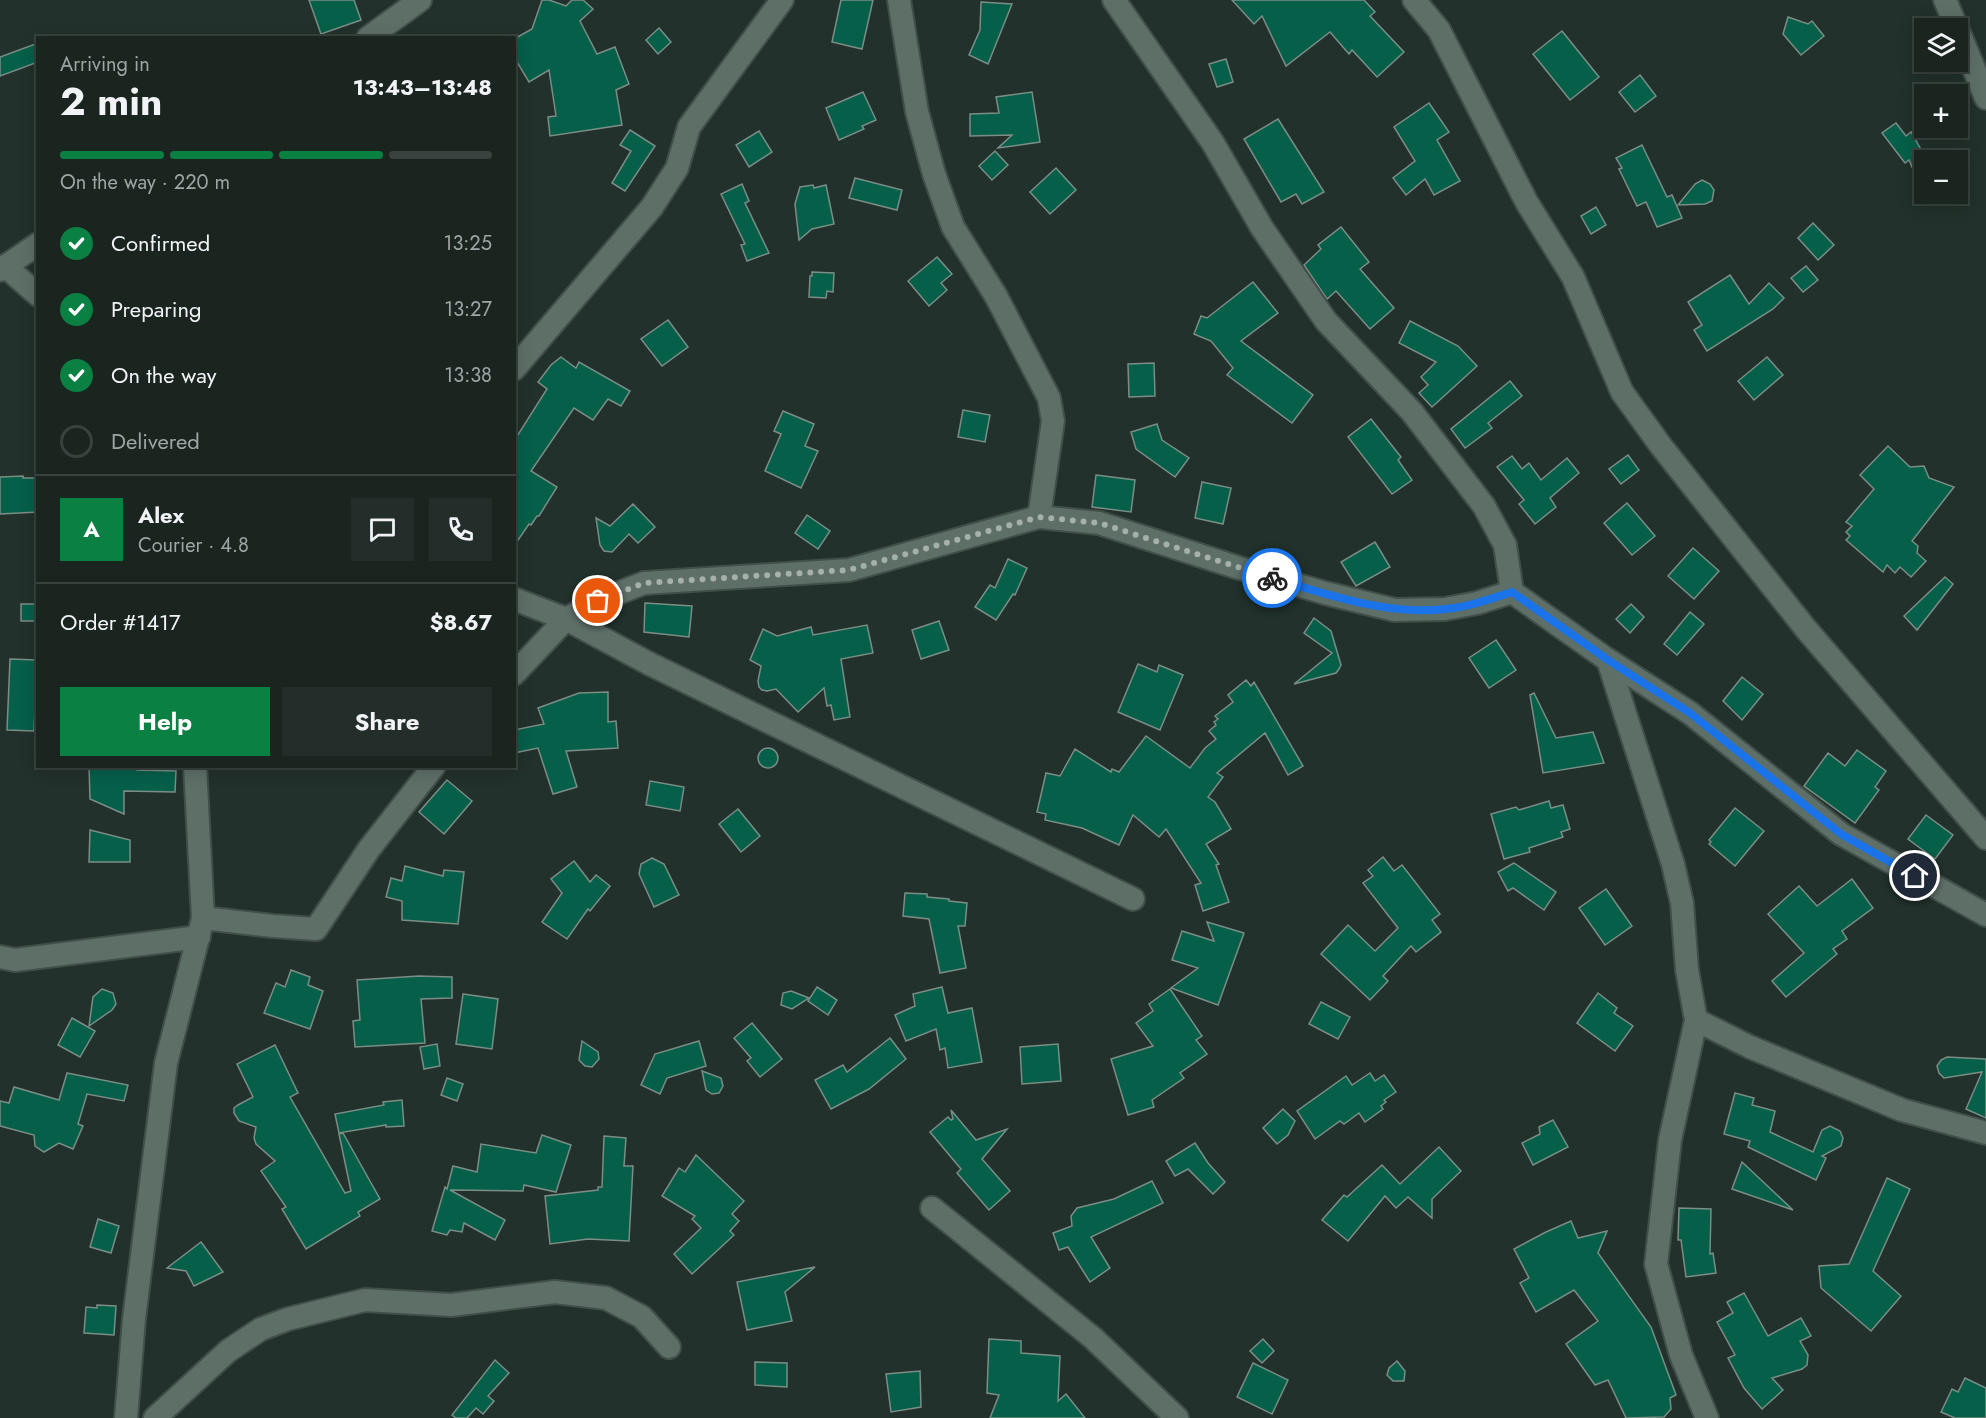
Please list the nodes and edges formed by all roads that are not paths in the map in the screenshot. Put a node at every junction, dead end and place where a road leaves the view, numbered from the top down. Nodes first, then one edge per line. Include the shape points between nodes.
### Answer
1 (420, 0) edge
2 (782, 0) edge
3 (899, 0) edge
4 (1114, 0) edge
5 (1414, 0) edge
6 (1945, 0) edge
7 (1952, 18) edge
8 (371, 36) edge
9 (1968, 55) edge
10 (1986, 98) edge
11 (36, 245) edge
12 (2, 268) edge
13 (36, 294) edge
14 (516, 367) edge
15 (1039, 517) junction
16 (1512, 592) junction
17 (516, 600) edge
18 (566, 619) junction
19 (1608, 660) junction
20 (516, 672) edge
21 (195, 768) edge
22 (432, 768) edge
23 (1986, 838) edge
24 (1133, 899) dead end
25 (1986, 915) edge
26 (201, 928) junction
27 (0, 957) edge
28 (1696, 1020) junction
29 (1986, 1133) edge
30 (932, 1208) dead end
31 (669, 1347) dead end
32 (1169, 1415) edge
33 (126, 1418) edge
34 (155, 1418) edge
35 (1707, 1418) edge

1 - 8 street
2 - 14 street via 689,127 676,168 652,207
3 - 15 street via 917,112 953,227 996,296 1049,398 1053,421
4 - 16 street via 1213,143 1262,228 1326,321 1412,412 1484,506 1505,545
5 - 23 street via 1439,30 1526,201 1573,277 1622,392 1660,446 1806,628
6 - 7 street
9 - 10 street
11 - 12 street
12 - 13 street
15 - 16 street via 1099,523 1324,593 1395,610 1445,609
15 - 18 street via 849,570 644,583
16 - 19 street
17 - 18 street
18 - 20 street
18 - 24 street via 671,675
19 - 25 street via 1690,713 1841,834
19 - 28 street via 1673,864 1682,903
21 - 26 street
22 - 26 street via 369,849 316,929
26 - 27 street via 15,960
26 - 33 street via 166,1063 134,1319
28 - 29 street via 1750,1047 1902,1110
28 - 35 street via 1670,1140 1656,1264 1681,1355
30 - 32 street via 1093,1338
31 - 34 street via 642,1317 606,1298 555,1292 451,1305 364,1300 261,1329 228,1351

